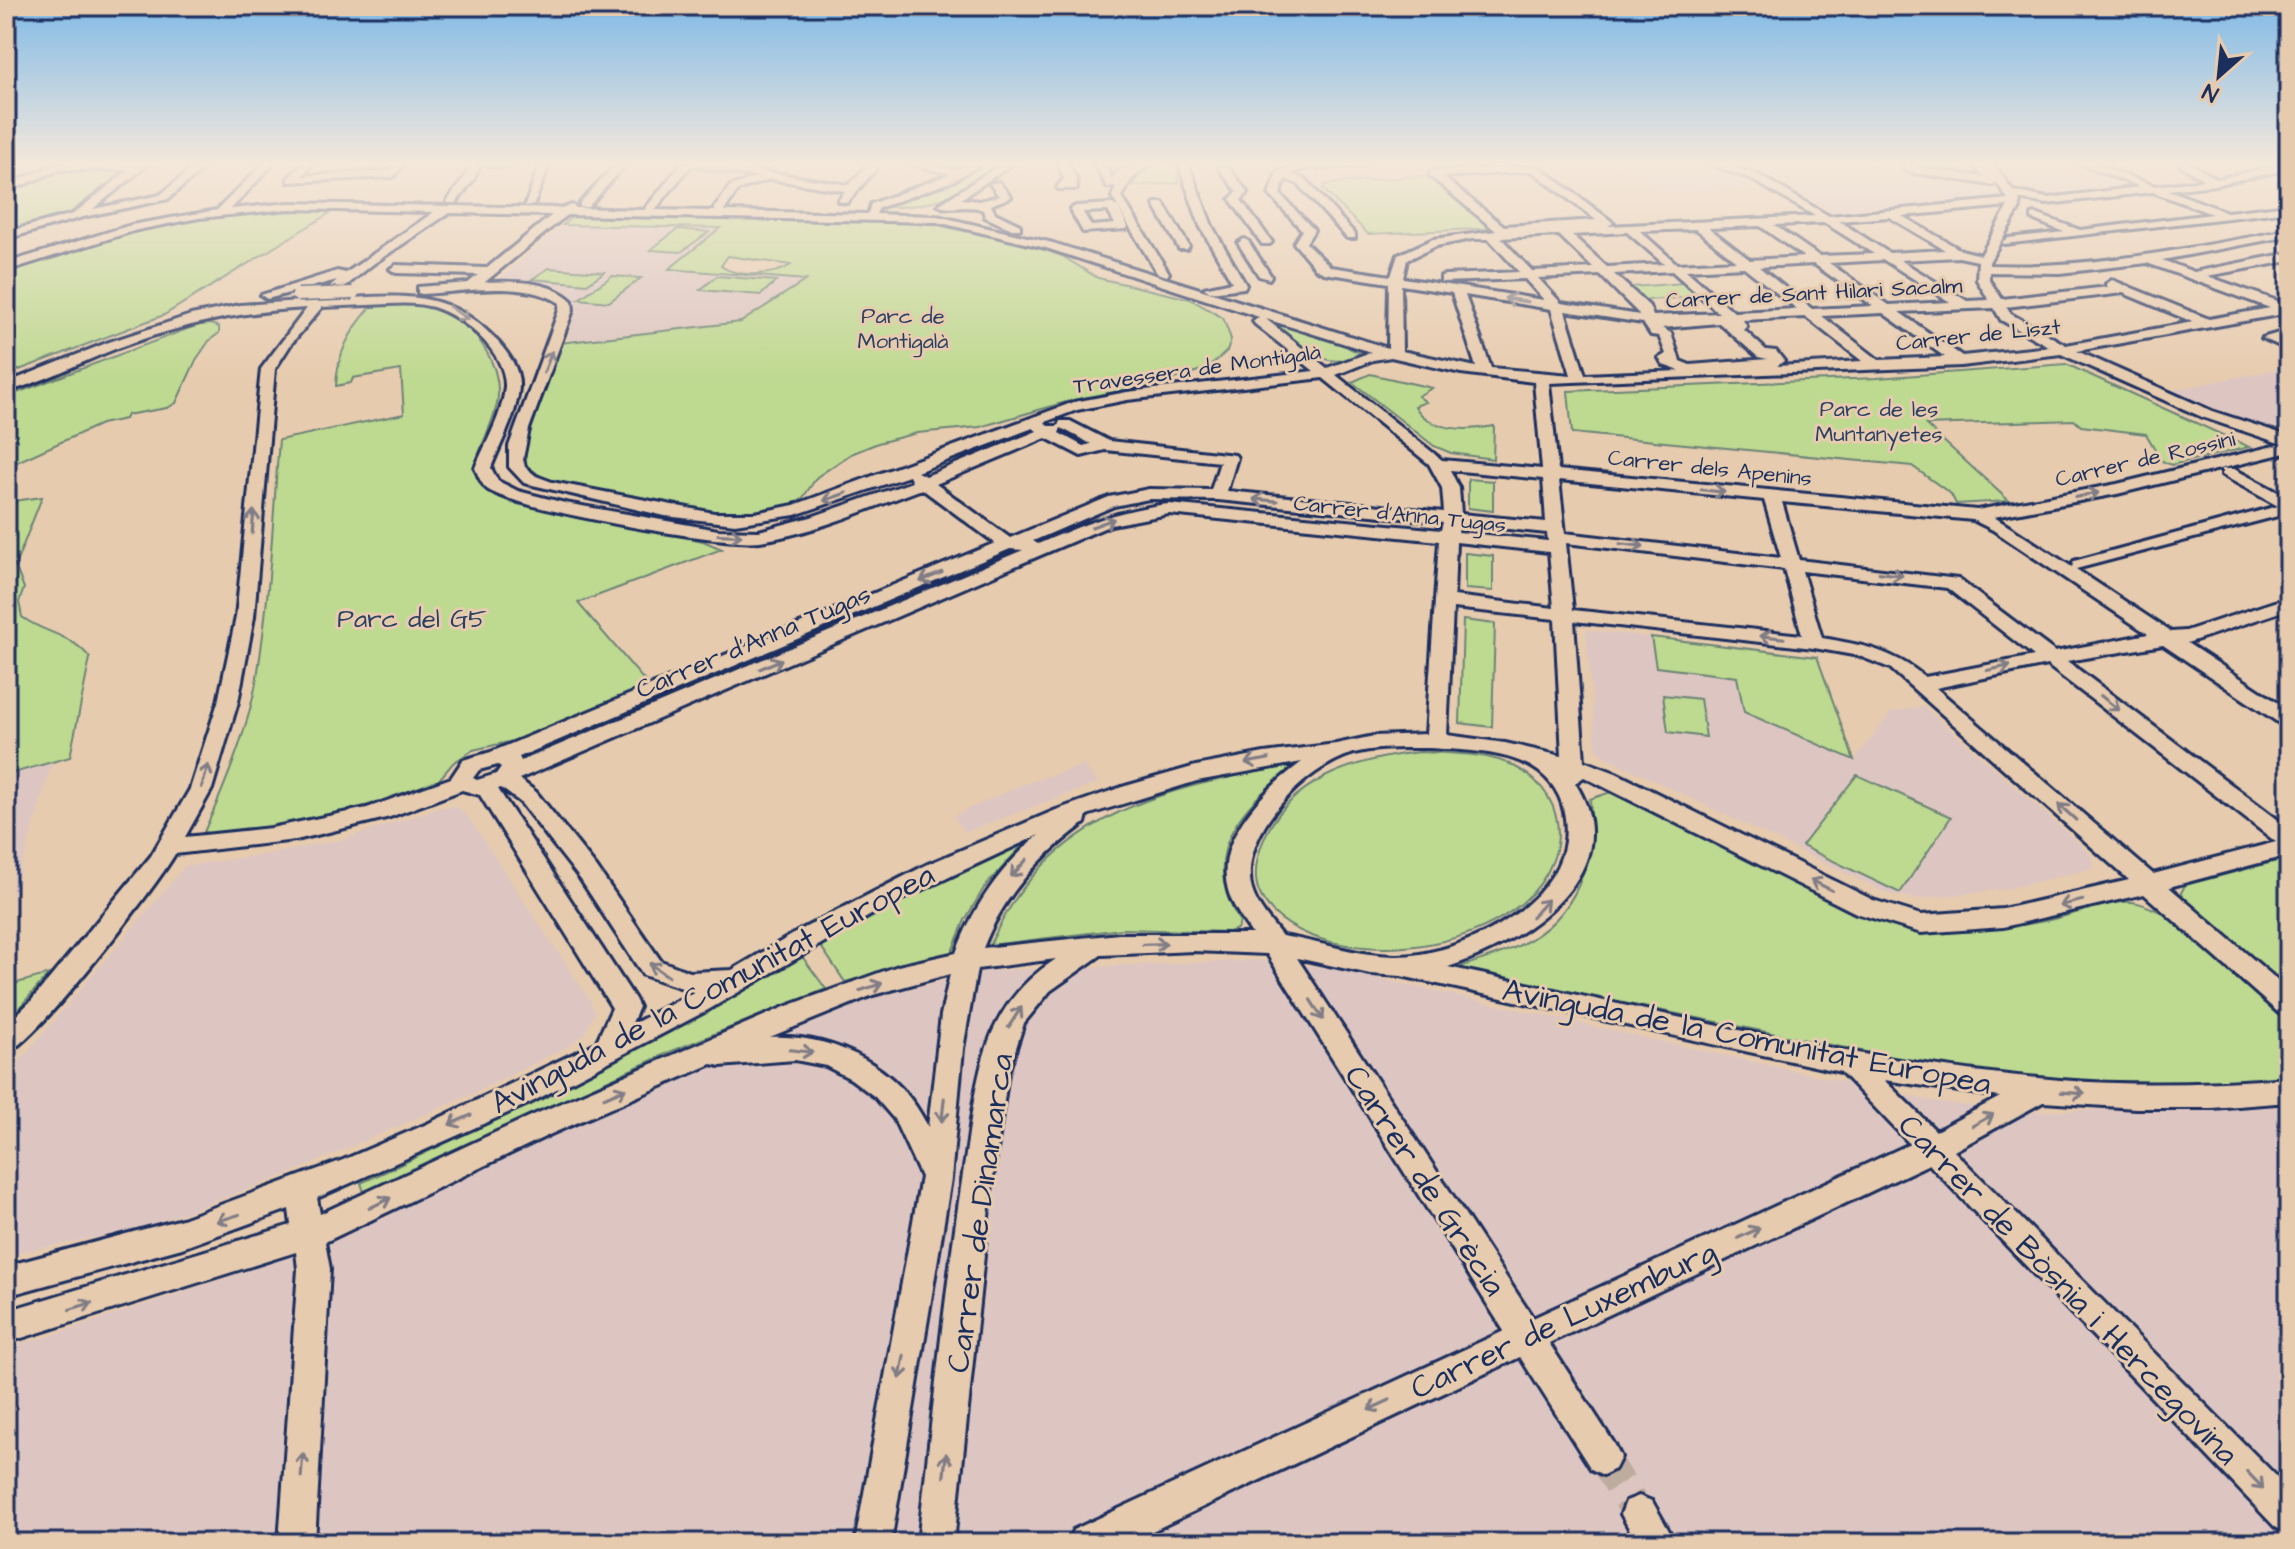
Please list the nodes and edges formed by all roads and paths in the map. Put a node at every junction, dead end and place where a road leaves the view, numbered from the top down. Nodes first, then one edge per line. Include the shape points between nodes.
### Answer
1 (89, 235) edge
2 (108, 235) edge
3 (408, 235) edge
4 (534, 235) edge
5 (1006, 235) edge
6 (1038, 235) edge
7 (1140, 235) edge
8 (1177, 235) edge
9 (1212, 235) edge
10 (1261, 235) edge
11 (1305, 235) edge
12 (1474, 235) edge
13 (1499, 235) edge
14 (1566, 235) edge
15 (1637, 235) edge
16 (1711, 235) edge
17 (1781, 235) edge
18 (1854, 235) edge
19 (1928, 235) edge
20 (2003, 235) edge
21 (2061, 235) edge
22 (2085, 235) edge
23 (2277, 235) edge
24 (2002, 239) junction
25 (1266, 242) dead end
26 (1244, 243) dead end
27 (1183, 246) dead end
28 (1959, 253) junction
29 (1152, 256) junction
30 (1888, 257) junction
31 (2289, 257) edge
32 (2148, 259) junction
33 (6, 260) edge
34 (1095, 260) junction
35 (1816, 260) junction
36 (368, 261) junction
37 (1129, 263) junction
38 (1746, 264) junction
39 (1984, 264) junction
40 (6, 267) edge
41 (1674, 267) junction
42 (2067, 267) junction
43 (396, 269) dead end
44 (1603, 270) junction
45 (489, 272) junction
46 (1163, 273) junction
47 (1528, 274) junction
48 (2194, 275) junction
49 (1265, 276) dead end
50 (1396, 281) junction
51 (1240, 285) junction
52 (1210, 288) junction
53 (469, 289) junction
54 (2124, 289) junction
55 (1461, 290) junction
56 (258, 297) junction
57 (318, 303) junction
58 (1245, 304) junction
59 (1996, 304) junction
60 (1963, 305) junction
61 (1557, 306) junction
62 (1885, 309) junction
63 (2288, 310) edge
64 (1811, 313) junction
65 (1733, 317) junction
66 (1648, 320) junction
67 (2209, 324) junction
68 (2021, 328) junction
69 (2289, 334) edge
70 (2289, 348) edge
71 (2060, 349) junction
72 (1395, 354) junction
73 (1675, 359) joint
74 (1961, 362) junction
75 (1877, 366) junction
76 (1791, 368) junction
77 (1485, 373) junction
78 (1669, 374) junction
79 (1330, 375) junction
80 (6, 377) edge
81 (1541, 379) junction
82 (1581, 380) junction
83 (6, 388) edge
84 (1057, 425) junction
85 (1105, 445) junction
86 (2287, 447) edge
87 (1438, 464) junction
88 (909, 472) junction
89 (2228, 472) dead end
90 (1551, 475) junction
91 (924, 483) junction
92 (1218, 495) junction
93 (1772, 497) junction
94 (2289, 507) edge
95 (2011, 510) junction
96 (1977, 515) junction
97 (718, 517) junction
98 (1454, 518) junction
99 (679, 529) junction
100 (1448, 537) junction
101 (1555, 537) junction
102 (1015, 549) junction
103 (1790, 563) junction
104 (2080, 565) junction
105 (1444, 601) junction
106 (2289, 603) edge
107 (1564, 615) junction
108 (2165, 637) junction
109 (2188, 637) junction
110 (1814, 642) junction
111 (2050, 657) junction
112 (1923, 684) junction
113 (2289, 703) edge
114 (2289, 720) edge
115 (1436, 740) junction
116 (1335, 751) junction
117 (1527, 756) junction
118 (1573, 765) junction
119 (492, 776) junction
120 (1101, 801) junction
121 (1575, 811) junction
122 (2289, 840) edge
123 (170, 846) junction
124 (2289, 847) edge
125 (2146, 882) junction
126 (1274, 944) junction
127 (1120, 945) junction
128 (966, 961) junction
129 (1399, 967) junction
130 (734, 979) junction
131 (2289, 1006) edge
132 (6, 1042) edge
133 (606, 1051) junction
134 (695, 1059) junction
135 (1850, 1063) junction
136 (2289, 1090) edge
137 (2038, 1091) junction
138 (1932, 1148) junction
139 (936, 1177) junction
140 (301, 1190) junction
141 (308, 1234) junction
142 (6, 1281) edge
143 (6, 1327) edge
144 (1525, 1336) junction
145 (1603, 1457) tunnel mouth
146 (2289, 1515) edge
147 (297, 1543) edge
148 (873, 1543) edge
149 (936, 1543) edge
150 (1086, 1543) edge

1 - 33 street
2 - 40 street
3 - 36 street
4 - 45 street
5 - 34 street
6 - 37 street
7 - 29 street
8 - 27 street
9 - 51 street via 1217,253
10 - 25 street
11 - 50 street via 1300,243 1320,266
12 - 50 street via 1411,251 1402,258
13 - 47 street
14 - 44 street
15 - 41 street
16 - 38 street
17 - 35 street
18 - 30 street
19 - 28 street
20 - 24 street
21 - 24 street
22 - 32 street
23 - 32 street
24 - 39 street
24 - 42 street
26 - 49 street
28 - 30 street
28 - 39 street
29 - 37 street
29 - 46 street
30 - 35 street
30 - 60 street
31 - 48 street
32 - 42 street
32 - 48 street
34 - 37 street
34 - 58 street
35 - 38 street
35 - 62 street
36 - 56 street via 312,285
36 - 57 street
37 - 46 street
38 - 41 street
38 - 64 street
39 - 42 street via 2016,271
39 - 59 street via 1983,280
41 - 44 street
41 - 65 street
42 - 54 street
43 - 45 street
44 - 47 street
44 - 66 street via 1644,309
45 - 53 street
46 - 52 street
47 - 50 street
47 - 61 street
48 - 63 street
50 - 55 street, Carrer de Sant Hilari Sacalm
50 - 72 street
51 - 52 street
51 - 58 street
52 - 58 street
53 - 56 street, Travessera de Montigalà, bridge
97 -> 53 street, Travessera de Montigalà via 540,483 519,470 515,460 520,435 566,301 536,288
54 - 59 street, Carrer de Sant Hilari Sacalm
54 - 67 street
61 -> 55 street, Carrer de Sant Hilari Sacalm
55 - 77 street
56 - 80 street, Travessera de Montigalà via 176,314
57 - 83 street, Travessera de Montigalà via 252,307 194,319
57 -> 99 street, Travessera de Montigalà via 418,300 460,313 506,359 512,379 483,468 491,484 565,508
123 -> 57 street via 201,789 228,702 245,617 268,369 283,342
58 - 72 street, Carrer de Liszt
58 - 79 street
59 - 60 street, Carrer de Sant Hilari Sacalm
59 - 68 street
60 - 62 street, Carrer de Sant Hilari Sacalm
60 - 68 street
61 - 66 street, Carrer de Sant Hilari Sacalm
61 - 82 street
62 - 64 street, Carrer de Sant Hilari Sacalm
62 - 74 street
63 - 67 street, Carrer de Liszt
64 - 65 street, Carrer de Sant Hilari Sacalm
64 - 75 street
65 - 66 street, Carrer de Sant Hilari Sacalm
65 - 76 street
66 - 78 street
67 - 71 street, Carrer de Liszt
68 - 71 street
69 - 70 street via 2269,338
71 - 74 street, Carrer de Liszt
71 - 86 street via 2220,425
72 - 77 street, Carrer de Liszt
72 - 79 street, Travessera de Montigalà
73 - 73 street via 1666,358 1689,369 1777,361 1732,327 1740,327 1735,323 1721,319 1655,325
74 - 75 street, Carrer de Liszt
75 - 76 street, Carrer de Liszt
76 - 78 street, Carrer de Liszt
77 - 81 street, Carrer de Liszt
78 - 82 street, Carrer de Liszt
79 - 84 street, Travessera de Montigalà via 1248,392 1147,402
79 - 84 street, Travessera de Montigalà via 1127,396
79 - 87 street
81 - 82 street, Carrer de Liszt
81 - 90 street
84 - 85 street
84 - 85 street via 1081,451
84 - 88 street, Travessera de Montigalà
84 - 91 street, Travessera de Montigalà
85 - 92 street via 1229,458
95 -> 86 street, Carrer de Rossini
87 - 90 street, Carrer dels Apenins
87 - 98 street via 1451,482
88 - 91 street
88 -> 97 street, Travessera de Montigalà via 782,513
89 - 94 street
90 -> 93 street, Carrer dels Apenins
90 - 101 street
99 -> 91 street, Travessera de Montigalà via 759,536
91 - 102 street
98 -> 92 street, Carrer d'Anna Tugas
92 - 102 street, Carrer d'Anna Tugas via 1149,494 1109,502
93 - 96 street, Carrer dels Apenins
93 - 103 street
94 - 104 street
95 - 96 street, Carrer dels Apenins
95 - 104 street via 2016,523
96 - 108 street, Carrer dels Apenins
97 - 99 street, Travessera de Montigalà
98 - 100 street
98 - 101 street, Carrer d'Anna Tugas
100 - 101 street, Carrer d'Anna Tugas
102 -> 100 street, Carrer d'Anna Tugas via 1134,513 1169,509
100 - 105 street
101 -> 103 street
101 - 107 street
102 - 119 street, Carrer d'Anna Tugas
103 - 110 street
103 -> 111 street via 1952,583
104 - 109 street
105 - 107 street
105 - 115 street
106 - 109 street
110 -> 107 street
107 - 118 street
108 - 109 street
108 - 111 street
108 - 114 street, Carrer dels Apenins
109 - 113 street
110 - 112 street via 1864,651 1897,664
112 -> 111 street
111 -> 122 street
125 -> 112 street
115 - 116 street, Avinguda de la Comunitat Europea
115 - 117 street, Avinguda de la Comunitat Europea
116 -> 120 street, Avinguda de la Comunitat Europea via 1235,765
116 - 126 street, Carrer de Grècia via 1274,798 1243,843 1238,886
117 - 118 street
117 - 121 street via 1563,783
118 - 121 street
125 -> 118 street via 2003,918 1907,922 1865,907
119 - 123 street, Carrer d'Anna Tugas via 355,819 222,844
130 -> 119 street via 689,982 652,968 589,874 528,797
119 - 133 street via 626,1007
120 -> 128 street, Carrer de Dinamarca via 1050,838 1004,885 981,921
120 - 130 street, Avinguda de la Comunitat Europea via 940,868
129 -> 121 street via 1474,948 1529,920 1556,891 1571,863
123 - 132 street via 40,1009
124 - 125 street
125 - 131 street
127 -> 126 street, Avinguda de la Comunitat Europea
126 - 129 street, Avinguda de la Comunitat Europea
126 -> 144 street, Carrer de Grècia
127 - 128 street, Avinguda de la Comunitat Europea
149 -> 127 street, Carrer de Dinamarca via 973,1204 999,1054 1007,1028 1051,974 1092,952
134 -> 128 street, Avinguda de la Comunitat Europea via 785,1017
128 -> 139 street, Carrer de Dinamarca
129 - 135 street, Avinguda de la Comunitat Europea
130 - 133 street, Avinguda de la Comunitat Europea
133 -> 140 street, Avinguda de la Comunitat Europea
134 -> 139 street, Carrer de Dinamarca via 776,1048 808,1050 846,1063 882,1083 903,1109
141 -> 134 street, Avinguda de la Comunitat Europea
135 - 137 street, Avinguda de la Comunitat Europea
135 - 138 street, Carrer de Bòsnia i Hercegovina
137 -> 136 street, Avinguda de la Comunitat Europea via 2137,1096
138 -> 137 street, Carrer de Luxemburg
144 -> 138 street, Carrer de Luxemburg
138 -> 146 street, Carrer de Bòsnia i Hercegovina
139 -> 148 street, Carrer de Dinamarca
140 - 141 street
140 -> 142 street, Avinguda de la Comunitat Europea via 242,1214
143 -> 141 street, Avinguda de la Comunitat Europea
147 -> 141 street via 314,1269
144 - 145 street, Carrer de Grècia
144 -> 150 street, Carrer de Luxemburg

